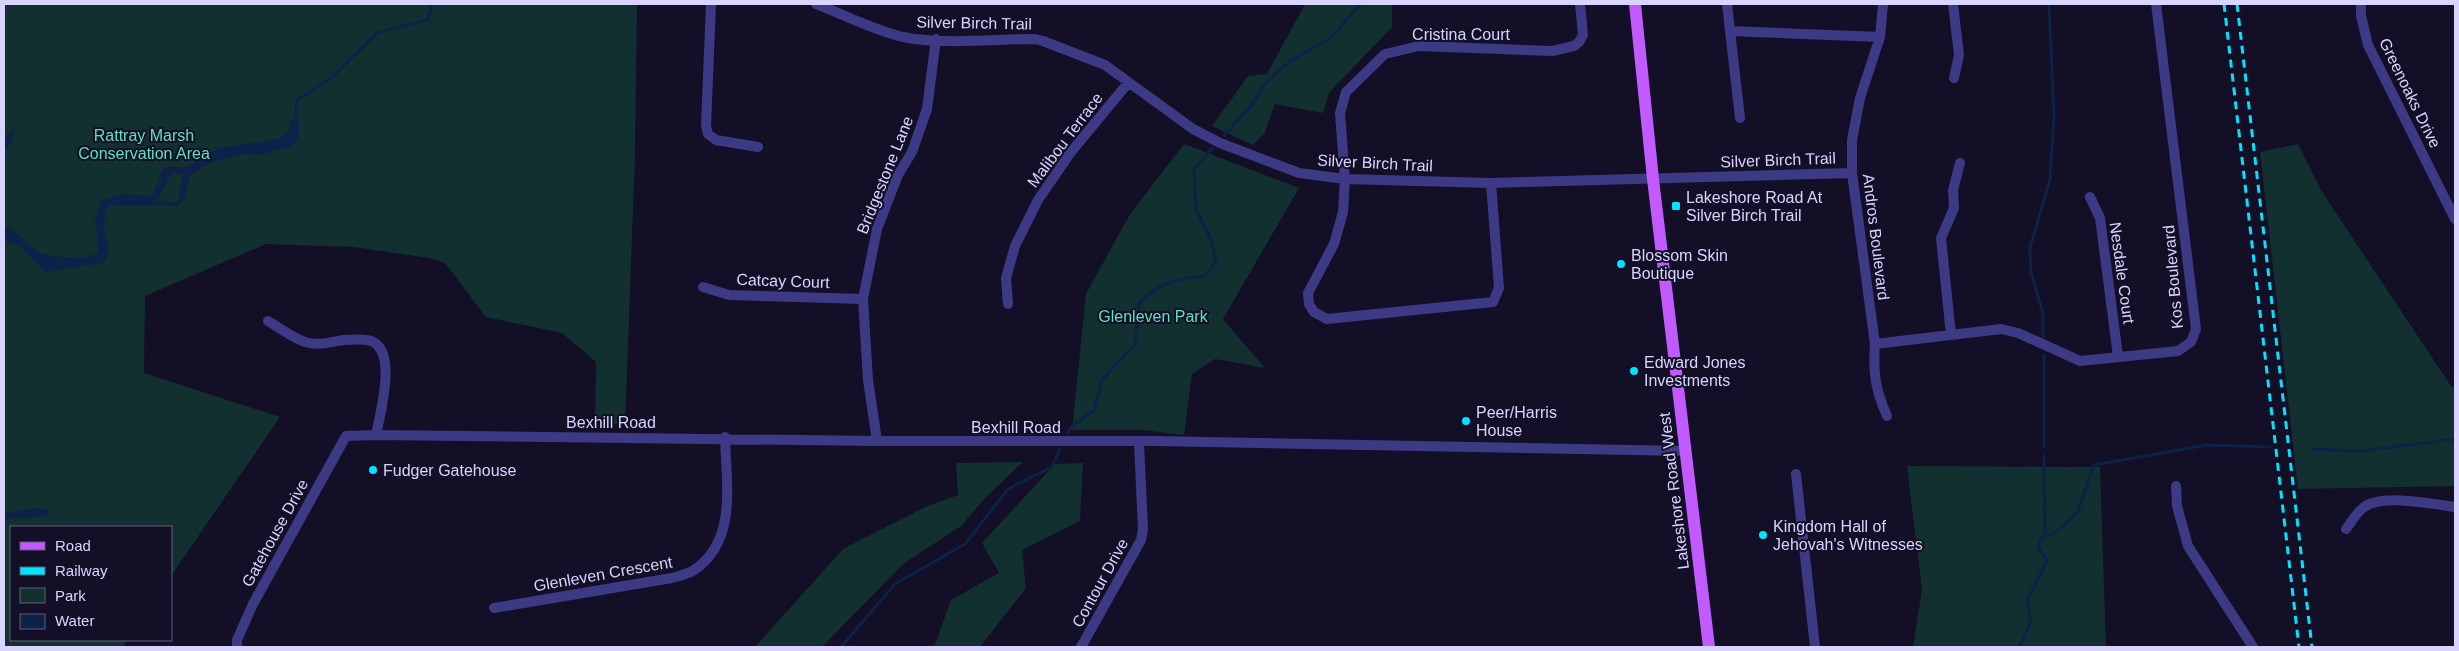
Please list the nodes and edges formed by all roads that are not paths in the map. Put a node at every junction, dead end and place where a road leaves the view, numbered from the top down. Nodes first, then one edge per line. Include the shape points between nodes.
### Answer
1 (711, 4) edge
2 (816, 4) edge
3 (1580, 4) edge
4 (1635, 4) edge
5 (1727, 4) edge
6 (1883, 4) edge
7 (1953, 4) edge
8 (2156, 4) edge
9 (2361, 4) edge
10 (835, 7) edge
11 (1730, 31) junction
12 (1880, 37) junction
13 (936, 39) junction
14 (1954, 78) dead end
15 (1128, 83) junction
16 (1740, 118) dead end
17 (758, 147) dead end
18 (1960, 163) dead end
19 (1852, 173) junction
20 (1345, 179) junction
21 (1653, 179) junction
22 (1491, 183) junction
23 (2090, 197) dead end
24 (2455, 219) edge
25 (702, 287) dead end
26 (863, 299) junction
27 (1008, 304) dead end
28 (268, 321) dead end
29 (1951, 335) junction
30 (1875, 344) junction
31 (2118, 356) junction
32 (1887, 416) dead end
33 (376, 435) junction
34 (346, 436) joint
35 (724, 437) junction
36 (877, 441) junction
37 (1139, 443) junction
38 (1686, 451) junction
39 (1796, 474) dead end
40 (2176, 486) dead end
41 (2455, 507) edge
42 (2346, 529) dead end
43 (494, 608) dead end
44 (237, 647) edge
45 (1081, 647) edge
46 (1709, 647) edge
47 (1815, 647) edge
48 (2252, 647) edge

1 - 17 street via 708,134 716,140
2 - 10 street, Silver Birch Trail
3 - 20 street, Cristina Court via 1583,35 1574,46 1552,50 1420,46 1385,54 1346,92 1340,113
4 - 21 main road, Lakeshore Road West
5 - 11 street
6 - 12 street, Andros Boulevard
7 - 14 street via 1959,55
8 - 31 street, Kos Boulevard via 2196,329 2190,342 2178,351
9 - 24 street, Greenoaks Drive via 2368,45
10 - 13 street, Silver Birch Trail via 860,23 903,36
11 - 12 street
11 - 16 street
12 - 19 street, Andros Boulevard via 1854,120
13 - 15 street, Silver Birch Trail via 1035,39 1105,65
13 - 26 street, Bridgestone Lane via 927,109 912,152 898,175 877,229
15 - 20 street, Silver Birch Trail via 1193,129 1234,150 1299,173
15 - 27 street, Malibou Terrace via 1071,152 1038,200 1016,246 1006,278
18 - 29 street via 1953,190 1954,208 1941,238
19 - 21 street, Silver Birch Trail
19 - 30 street, Andros Boulevard
20 - 22 street, Silver Birch Trail
20 - 22 street, Cristina Court via 1343,212 1334,244 1308,292 1314,312 1326,318 1493,302 1499,288
21 - 22 street, Silver Birch Trail
21 - 38 main road, Lakeshore Road West
23 - 31 street, Nesdale Court via 2100,218
25 - 26 street, Catcay Court via 729,295
26 - 36 street, Bridgestone Lane via 867,370
28 - 33 street via 305,342 322,344 362,340 371,341 382,350 386,360
29 - 30 street, Kos Boulevard
29 - 31 street, Kos Boulevard via 2001,329 2018,333 2080,361
30 - 32 street, Andros Boulevard via 1876,393
33 - 34 street, Bexhill Road
33 - 35 street, Bexhill Road
34 - 44 street, Gatehouse Drive via 253,604
35 - 36 street, Bexhill Road
35 - 43 street, Glenleven Crescent via 727,507 719,544 706,561 692,571 672,578
36 - 37 street, Bexhill Road
37 - 38 street, Bexhill Road
37 - 45 street, Contour Drive via 1141,540
38 - 46 main road, Lakeshore Road West
39 - 47 street
40 - 48 street via 2177,506 2188,546
41 - 42 street via 2377,501 2363,507

